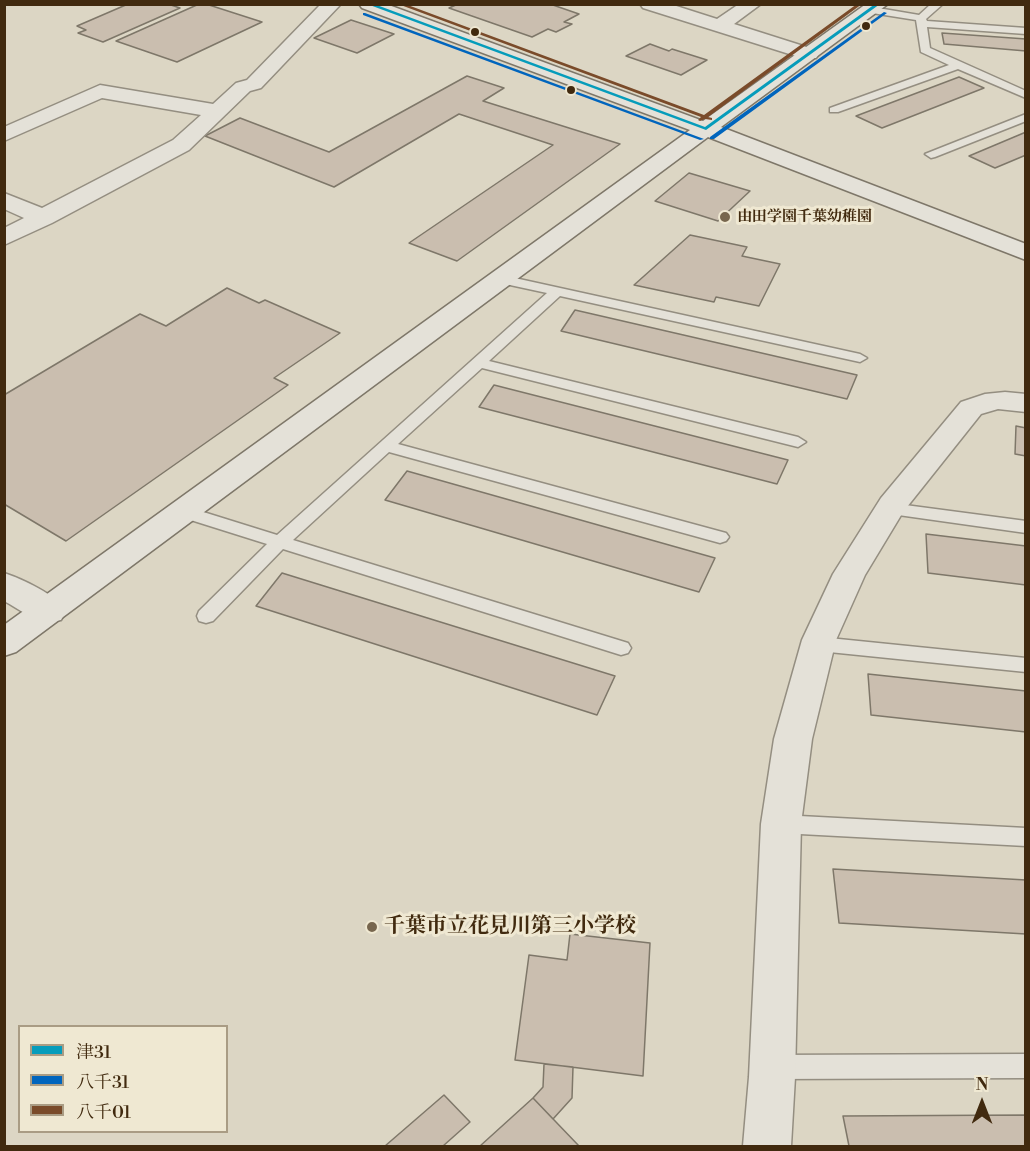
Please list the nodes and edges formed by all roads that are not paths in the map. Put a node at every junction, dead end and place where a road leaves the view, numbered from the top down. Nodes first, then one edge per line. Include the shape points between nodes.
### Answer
1 (332, 4) edge
2 (368, 4) edge
3 (417, 4) edge
4 (649, 4) edge
5 (752, 4) edge
6 (938, 4) edge
7 (875, 7) edge
8 (396, 15) junction
9 (922, 21) junction
10 (718, 26) junction
11 (1026, 32) edge
12 (809, 54) junction
13 (958, 65) junction
14 (1026, 95) edge
15 (834, 110) dead end
16 (218, 111) junction
17 (1026, 117) edge
18 (706, 129) junction
19 (4, 135) edge
20 (931, 154) dead end
21 (4, 200) edge
22 (44, 218) junction
23 (4, 238) edge
24 (1026, 253) edge
25 (501, 279) junction
26 (558, 291) junction
27 (860, 358) dead end
28 (480, 363) junction
29 (1026, 404) edge
30 (798, 442) dead end
31 (386, 446) junction
32 (890, 509) junction
33 (184, 512) junction
34 (1026, 527) edge
35 (720, 537) dead end
36 (280, 541) junction
37 (4, 585) edge
38 (48, 611) junction
39 (206, 616) dead end
40 (4, 643) edge
41 (819, 644) junction
42 (621, 648) dead end
43 (1026, 665) edge
44 (781, 824) junction
45 (1026, 837) edge
46 (1026, 1066) edge
47 (772, 1067) junction
48 (766, 1146) edge

1 - 16 street via 254,84 243,87
2 - 8 street
3 - 8 street
4 - 10 street
5 - 10 street
6 - 9 lane
7 - 9 lane
7 - 12 street
8 - 18 street
9 - 11 lane
9 - 13 lane via 925,50
10 - 12 street
12 - 18 street
13 - 14 lane
13 - 15 lane
16 - 19 street via 100,91
16 - 22 street via 181,145
17 - 20 lane
18 - 24 street
18 - 25 street
21 - 22 street
22 - 23 street
25 - 26 lane
25 - 33 street
26 - 27 lane
26 - 28 lane
28 - 30 lane
28 - 31 lane
29 - 32 street via 1003,400 971,408
31 - 35 lane
31 - 36 lane
32 - 34 lane
32 - 41 street via 849,574
33 - 36 lane
33 - 38 street
36 - 39 lane
36 - 42 lane
37 - 38 street
38 - 40 street
41 - 43 lane
41 - 44 street via 793,739
44 - 45 lane
44 - 47 street
46 - 47 lane
47 - 48 street

